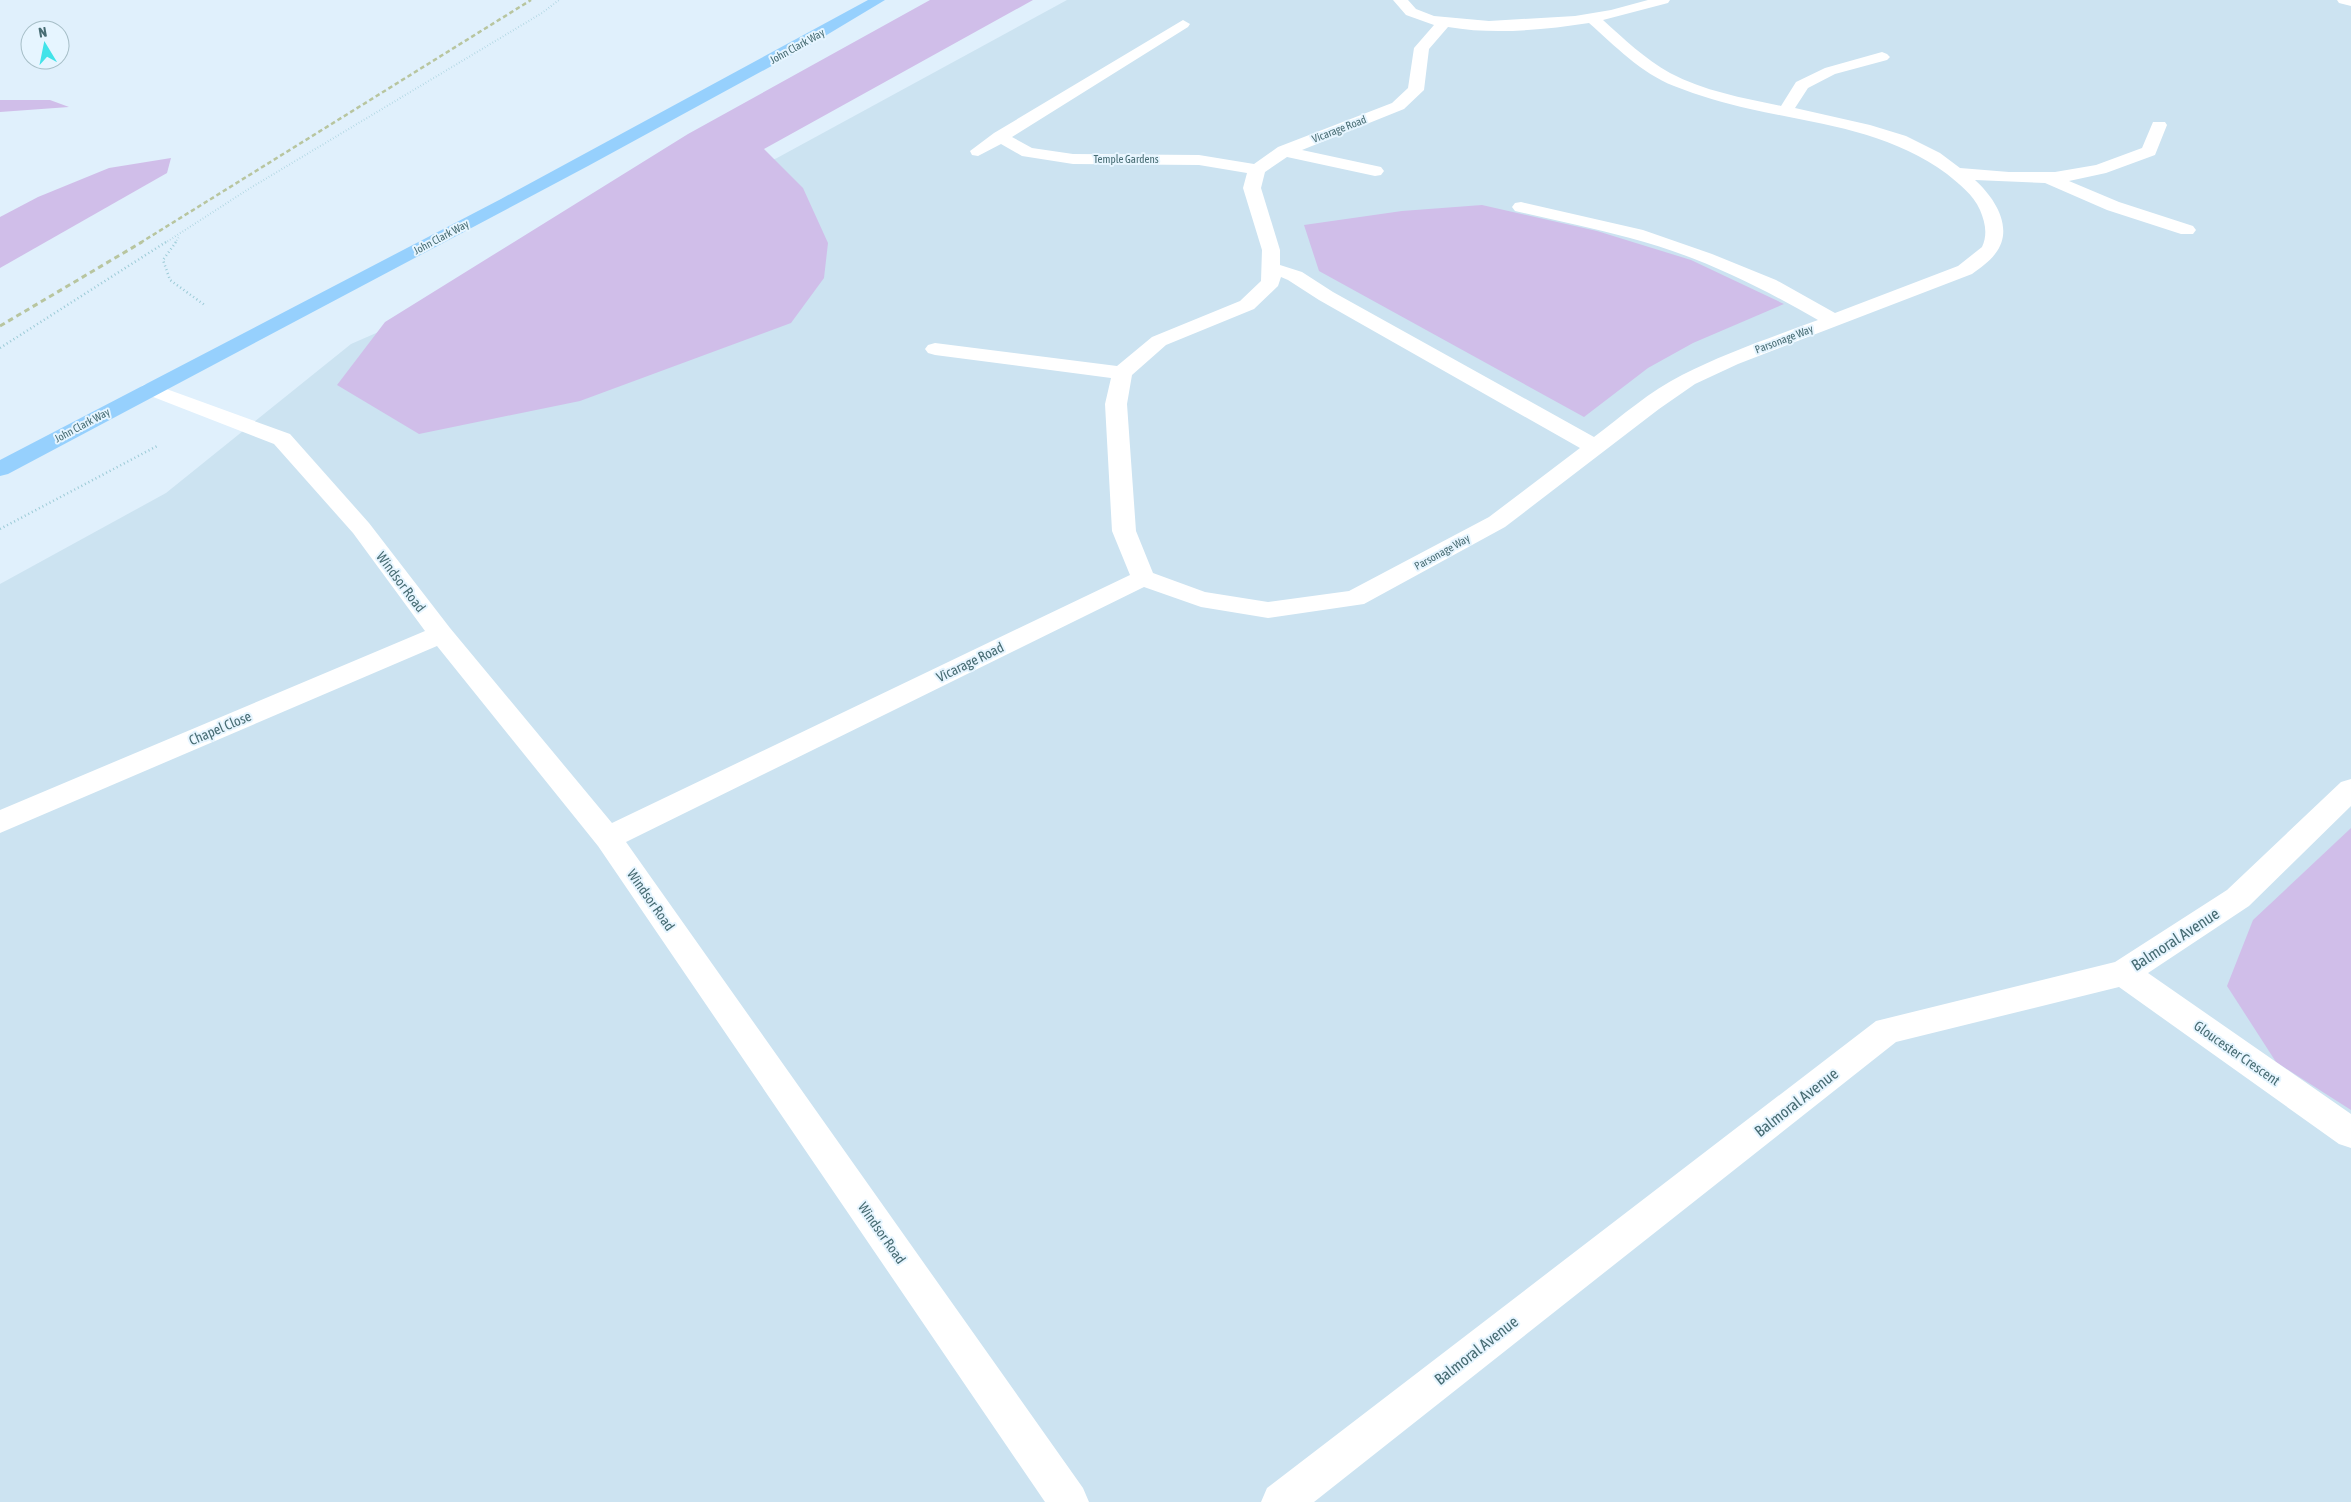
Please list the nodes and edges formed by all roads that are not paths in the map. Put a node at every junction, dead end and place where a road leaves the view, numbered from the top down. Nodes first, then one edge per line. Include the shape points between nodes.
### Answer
1 (878, 0) edge
2 (1400, 0) edge
3 (1663, 0) edge
4 (2344, 0) edge
5 (2351, 2) edge
6 (1592, 18) junction
7 (1183, 24) dead end
8 (1443, 24) junction
9 (1882, 57) dead end
10 (1785, 111) junction
11 (2159, 125) dead end
12 (1000, 137) junction
13 (978, 151) dead end
14 (1284, 151) junction
15 (1257, 170) junction
16 (1375, 171) dead end
17 (1958, 173) junction
18 (2051, 179) junction
19 (1521, 207) dead end
20 (2187, 230) dead end
21 (1271, 268) junction
22 (1833, 320) junction
23 (935, 349) dead end
24 (1122, 373) junction
25 (150, 389) junction
26 (1595, 447) junction
27 (0, 469) edge
28 (1143, 578) junction
29 (441, 634) junction
30 (2351, 789) edge
31 (0, 822) edge
32 (608, 838) junction
33 (2123, 973) junction
34 (2351, 1133) edge
35 (1069, 1502) edge
36 (1280, 1502) edge

1 - 25 main road, John Clark Way via 708,95
2 - 8 street via 1416,16
3 - 6 street
4 - 5 street
6 - 8 street via 1480,26
6 - 10 street, Parsonage Way via 1644,64 1677,82 1725,98
7 - 12 street
8 - 14 street, Vicarage Road via 1422,48 1416,90 1398,106
9 - 10 street via 1830,71 1802,85
10 - 17 street, Parsonage Way via 1882,133 1926,151
11 - 18 street via 2148,151 2119,165
12 - 13 street
12 - 15 street, Temple Gardens via 1028,152 1073,159 1199,160
14 - 15 street, Vicarage Road
14 - 16 street
15 - 21 street via 1252,188 1271,250
17 - 18 street
17 - 22 street, Parsonage Way via 1983,196 1995,222 1991,248 1965,270
18 - 20 street via 2114,206
19 - 22 street via 1637,234 1705,258 1769,284
21 - 24 street via 1271,282 1246,305 1159,341
21 - 26 street via 1294,276
22 - 26 street, Parsonage Way via 1688,380
23 - 24 street
24 - 28 street via 1116,404 1124,531
25 - 27 main road, John Clark Way
25 - 29 street, Windsor Road via 282,439 361,528
26 - 28 street, Parsonage Way via 1497,522 1355,598 1268,610 1201,599
28 - 32 street, Vicarage Road
29 - 31 street, Chapel Close
29 - 32 street, Windsor Road
30 - 33 street, Balmoral Avenue via 2238,898
32 - 35 street, Windsor Road
33 - 34 street, Gloucester Crescent
33 - 36 street, Balmoral Avenue via 1886,1031

